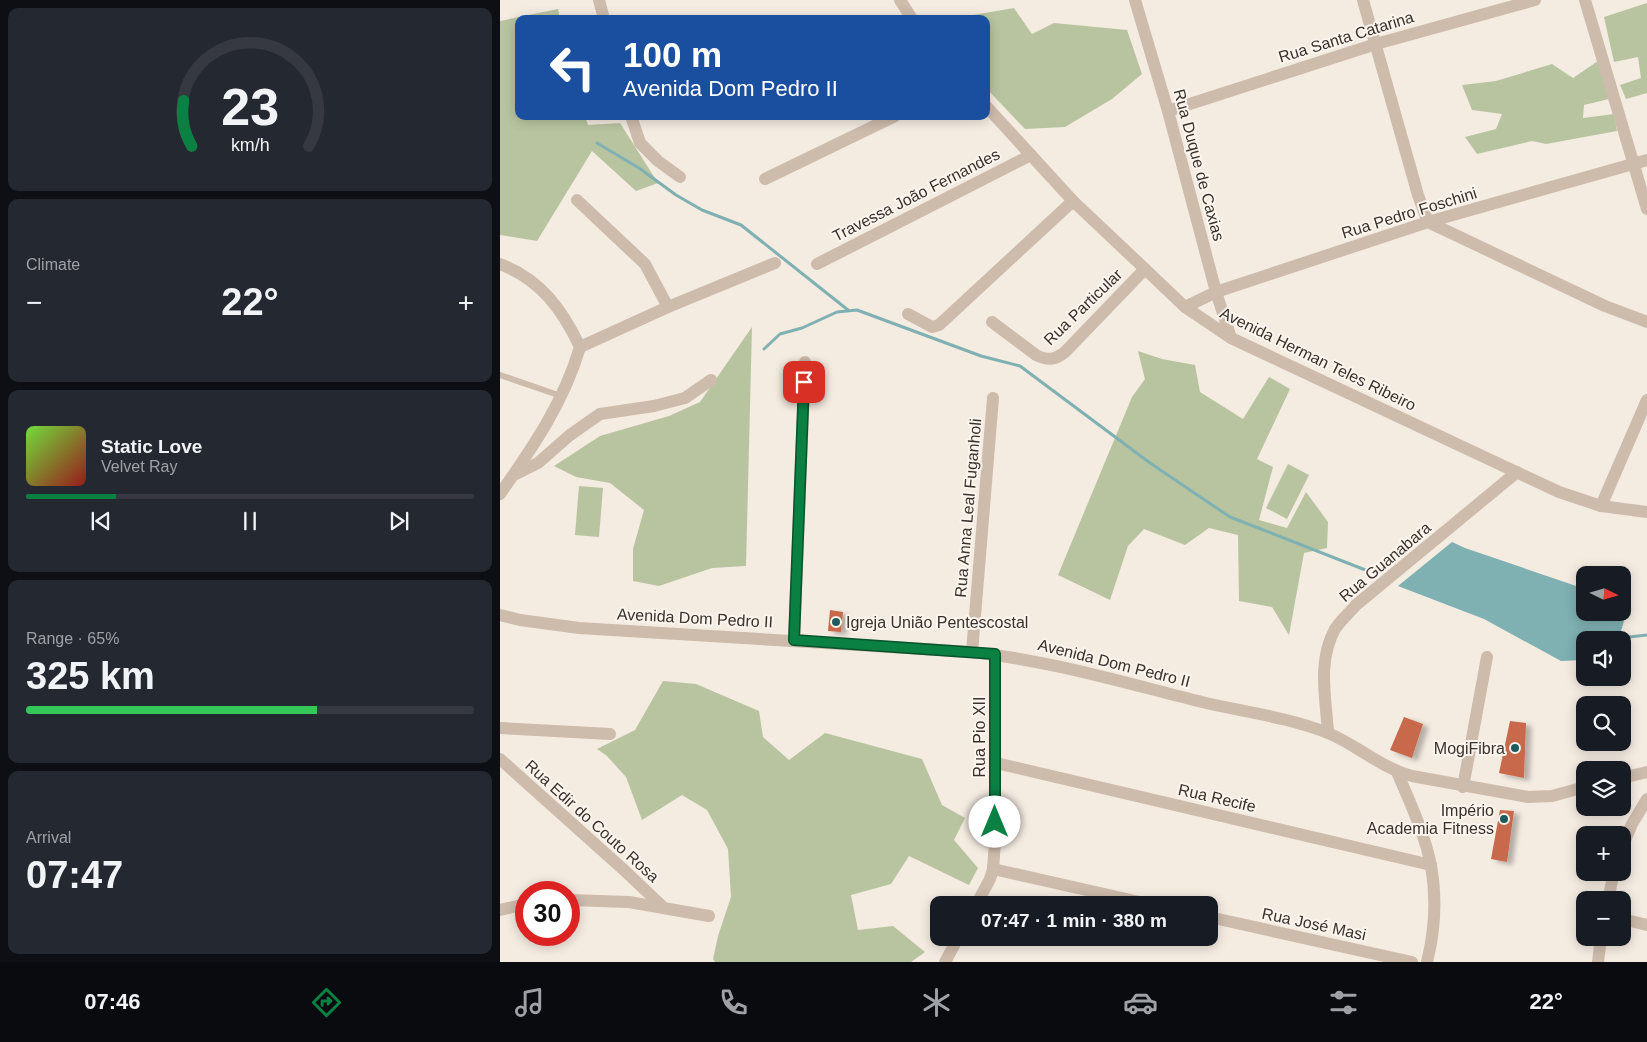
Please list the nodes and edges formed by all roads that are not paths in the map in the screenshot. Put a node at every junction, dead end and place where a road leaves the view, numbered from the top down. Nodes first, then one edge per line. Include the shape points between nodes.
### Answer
1 (599, 0) edge
2 (900, 0) edge
3 (1135, 0) edge
4 (1363, 0) edge
5 (1536, 0) edge
6 (1585, 0) edge
7 (603, 15) edge
8 (909, 15) edge
9 (1376, 44) junction
10 (990, 110) edge
11 (1168, 111) junction
12 (632, 120) edge
13 (887, 120) edge
14 (1031, 155) junction
15 (1647, 160) edge
16 (1634, 164) junction
17 (680, 176) dead end
18 (765, 179) dead end
19 (577, 200) dead end
20 (1073, 201) junction
21 (1647, 210) edge
22 (1459, 213) junction
23 (1428, 222) junction
24 (1467, 240) junction
25 (775, 263) dead end
26 (500, 264) edge
27 (816, 264) dead end
28 (1145, 270) junction
29 (1216, 292) junction
30 (668, 307) junction
31 (1184, 307) junction
32 (908, 314) dead end
33 (992, 322) dead end
34 (1647, 322) edge
35 (1230, 338) junction
36 (580, 347) junction
37 (805, 362) dead end
38 (500, 374) edge
39 (711, 380) dead end
40 (561, 396) junction
41 (993, 398) dead end
42 (1647, 400) edge
43 (1517, 472) junction
44 (513, 475) junction
45 (500, 494) edge
46 (1601, 506) junction
47 (1647, 512) edge
48 (500, 616) edge
49 (794, 640) junction
50 (972, 652) junction
51 (995, 654) junction
52 (1487, 657) dead end
53 (500, 728) edge
54 (610, 734) dead end
55 (1328, 734) junction
56 (500, 759) edge
57 (996, 763) junction
58 (1397, 772) junction
59 (1647, 772) edge
60 (1631, 776) edge
61 (1463, 786) junction
62 (1576, 789) edge
63 (1647, 799) edge
64 (1631, 826) edge
65 (1431, 865) junction
66 (993, 870) junction
67 (981, 896) edge
68 (1112, 896) edge
69 (580, 900) edge
70 (663, 907) junction
71 (710, 916) dead end
72 (1218, 920) edge
73 (1631, 922) edge
74 (1647, 925) edge
75 (954, 946) edge
76 (1600, 946) edge
77 (946, 961) edge
78 (1412, 962) edge
79 (1427, 962) edge
80 (1598, 962) edge

1 - 7 street
2 - 8 street
3 - 11 street, Rua Duque de Caxias
4 - 9 street
5 - 9 street, Rua Santa Catarina
6 - 16 street
9 - 11 street, Rua Santa Catarina
9 - 23 street
10 - 14 street, Avenida Herman Teles Ribeiro
11 - 29 street, Rua Duque de Caxias
12 - 17 street via 640,143
13 - 18 street
14 - 20 street, Avenida Herman Teles Ribeiro
14 - 27 street, Travessa João Fernandes
15 - 16 street, Rua Pedro Foschini
16 - 21 street
16 - 22 street, Rua Pedro Foschini
19 - 30 street via 645,264
20 - 28 street, Avenida Herman Teles Ribeiro
20 - 32 street via 939,325 932,327
22 - 23 street, Rua Pedro Foschini
22 - 24 street via 1461,231
23 - 24 street
23 - 29 street, Rua Pedro Foschini
24 - 34 street via 1605,306
25 - 30 street
26 - 36 street via 542,290 558,307
28 - 31 street, Avenida Herman Teles Ribeiro
28 - 33 street, Rua Particular via 1056,359 1036,355
29 - 31 street, Rua Pedro Foschini
29 - 35 street, Rua Duque de Caxias
30 - 36 street
31 - 35 street, Avenida Herman Teles Ribeiro
35 - 43 street, Avenida Herman Teles Ribeiro
36 - 40 street
37 - 49 street
38 - 40 lane
39 - 44 street via 685,398 600,414 538,463
40 - 44 street via 538,440
41 - 50 street, Rua Anna Leal Fuganholi
42 - 46 street
43 - 46 street, Avenida Herman Teles Ribeiro
43 - 55 street, Rua Guanabara via 1356,605 1336,629 1328,645 1323,671
44 - 45 street
46 - 47 street, Avenida Herman Teles Ribeiro
48 - 49 street, Avenida Dom Pedro II via 579,628
49 - 50 street, Avenida Dom Pedro II
50 - 51 street, Avenida Dom Pedro II
51 - 55 street, Avenida Dom Pedro II via 1081,670 1272,716
51 - 57 street, Rua Pio XII
52 - 61 street
53 - 54 street
55 - 58 street, Avenida Dom Pedro II
56 - 70 street, Rua Edir do Couto Rosa
57 - 65 street, Rua Recife
57 - 66 street, Rua Pio XII
58 - 61 street, Avenida Dom Pedro II
58 - 65 street via 1418,822
59 - 60 street
61 - 62 street, Avenida Dom Pedro II via 1528,797 1552,796
63 - 64 street
65 - 79 street via 1435,908
66 - 67 street, Rua Pio XII
66 - 68 street
69 - 70 street
70 - 71 street
72 - 78 street, Rua José Masi
73 - 74 street
75 - 77 street
76 - 80 street

